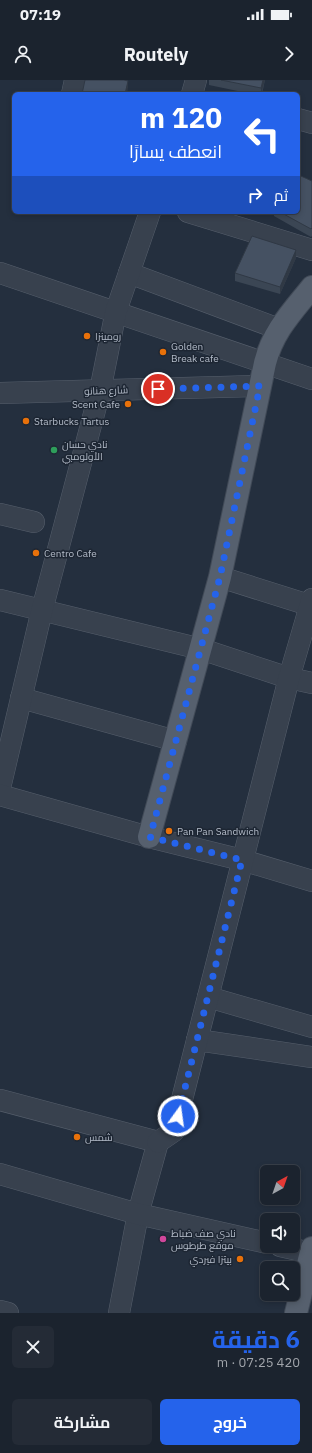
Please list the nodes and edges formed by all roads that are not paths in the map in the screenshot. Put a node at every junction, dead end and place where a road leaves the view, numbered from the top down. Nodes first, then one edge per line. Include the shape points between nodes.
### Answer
1 (75, 80) edge
2 (196, 80) edge
3 (72, 92) edge
4 (193, 92) edge
5 (300, 120) edge
6 (312, 123) edge
7 (149, 214) edge
8 (195, 214) edge
9 (312, 250) edge
10 (0, 272) edge
11 (129, 273) junction
12 (308, 297) edge
13 (116, 311) junction
14 (279, 329) junction
15 (264, 363) junction
16 (312, 378) edge
17 (260, 386) junction
18 (100, 391) junction
19 (0, 393) edge
20 (0, 514) edge
21 (34, 522) dead end
22 (220, 577) junction
23 (0, 600) edge
24 (311, 604) edge
25 (42, 610) junction
26 (200, 648) junction
27 (289, 678) junction
28 (312, 683) edge
29 (21, 698) junction
30 (176, 741) junction
31 (0, 788) edge
32 (0, 796) edge
33 (150, 837) junction
34 (242, 860) junction
35 (312, 881) edge
36 (208, 997) junction
37 (312, 1027) edge
38 (197, 1040) junction
39 (312, 1057) edge
40 (0, 1100) edge
41 (158, 1142) junction
42 (0, 1174) edge
43 (138, 1214) junction
44 (260, 1241) edge
45 (300, 1249) edge
46 (311, 1251) edge
47 (0, 1310) edge
48 (8, 1313) edge
49 (119, 1313) edge
50 (296, 1313) edge

1 - 3 street
2 - 4 street
5 - 6 street
7 - 11 street
8 - 9 street
10 - 13 street
11 - 13 street
11 - 14 street
12 - 14 main road
13 - 15 street
13 - 18 street
14 - 15 main road via 269,346
15 - 16 street
15 - 17 main road
17 - 18 street, شارع هنانو
17 - 22 main road
18 - 19 street, شارع هنانو
18 - 25 street
20 - 21 street
22 - 24 street
22 - 26 main road
23 - 25 street
24 - 27 street
25 - 26 street
25 - 29 street
26 - 27 street
26 - 30 main road
27 - 28 street
27 - 34 street
29 - 30 street
29 - 31 street
30 - 33 main road
32 - 33 street
33 - 34 street
34 - 35 street
34 - 36 street
36 - 37 street
36 - 38 street
38 - 39 street
38 - 41 street via 174,1131
40 - 41 street
41 - 43 street
42 - 43 street
43 - 44 street
43 - 49 street
45 - 46 street
46 - 50 main road
47 - 48 street

